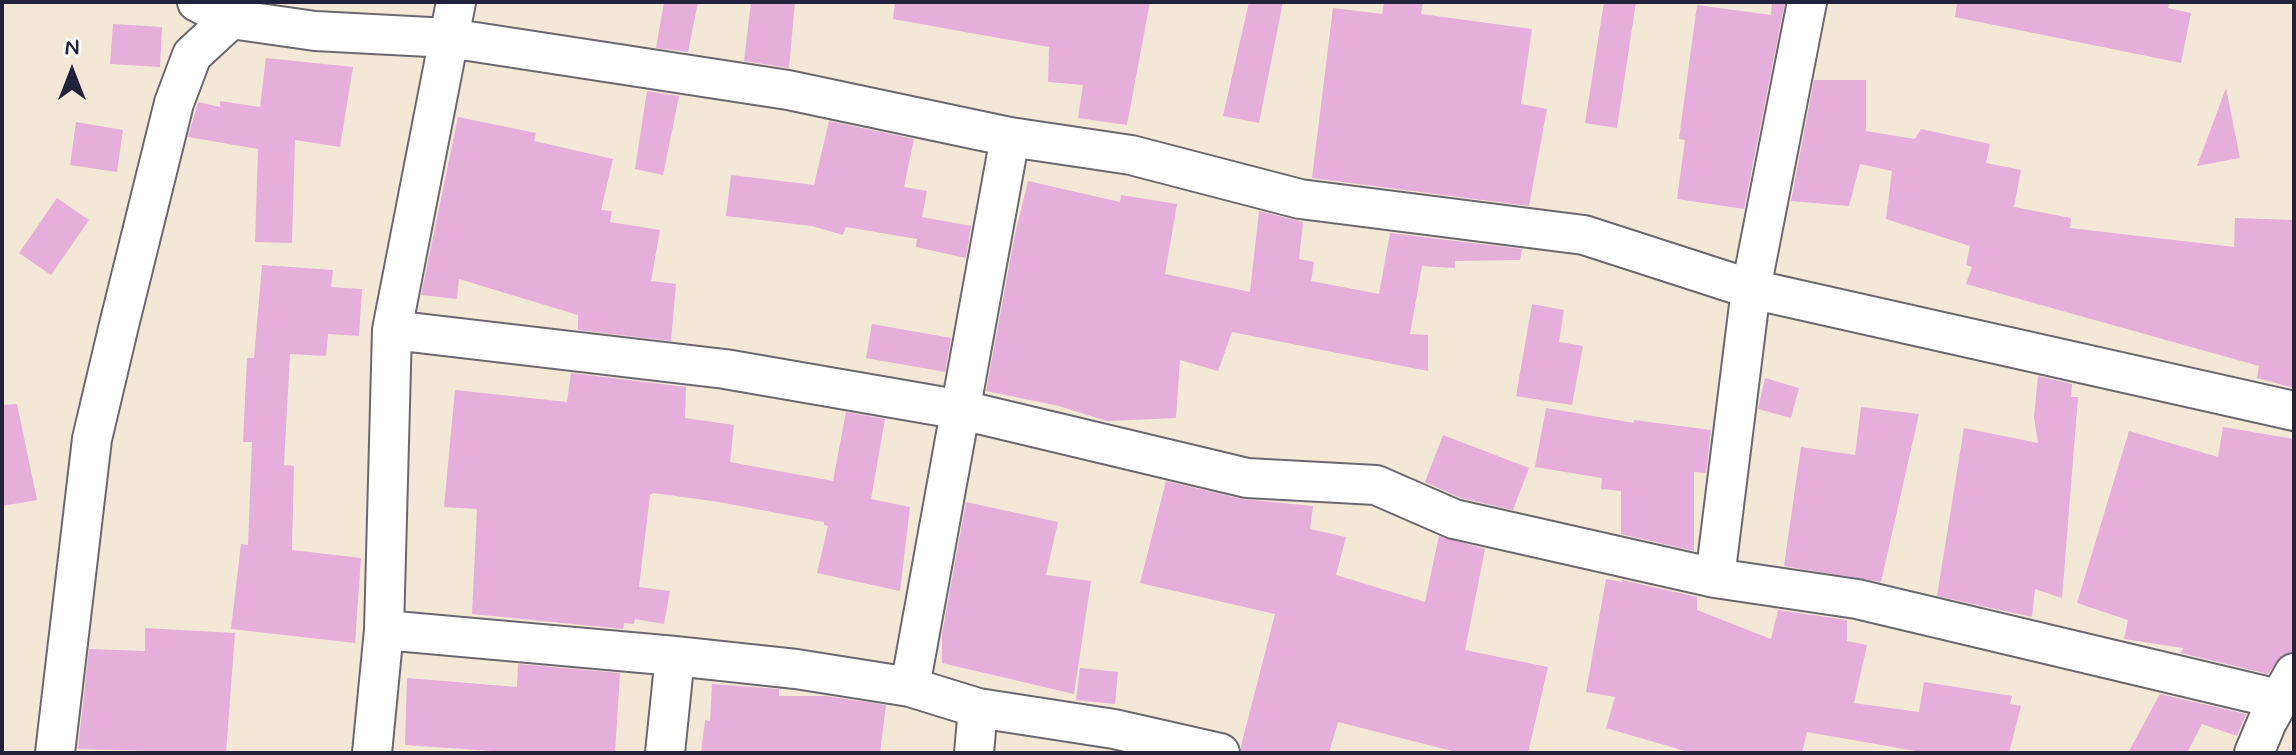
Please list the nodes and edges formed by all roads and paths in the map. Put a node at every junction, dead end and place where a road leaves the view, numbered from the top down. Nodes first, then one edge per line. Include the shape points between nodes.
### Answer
1 (197, 2) edge
2 (1806, 2) edge
3 (231, 19) junction
4 (452, 20) edge
5 (1010, 137) junction
6 (1751, 289) junction
7 (392, 330) junction
8 (962, 410) junction
9 (2294, 411) edge
10 (1715, 578) junction
11 (384, 630) junction
12 (675, 656) junction
13 (2286, 686) edge
14 (910, 687) junction
15 (978, 708) junction
16 (55, 753) edge
17 (372, 753) edge
18 (665, 753) edge
19 (974, 753) edge
20 (1220, 753) edge
21 (2254, 753) edge

1 - 3 street
2 - 6 street
3 - 4 street via 315,31
3 - 16 street via 192,55 174,103 92,439
4 - 5 street
4 - 7 street
5 - 6 street via 1131,155 1300,199 1584,235
5 - 8 street
6 - 9 street
6 - 10 street
7 - 8 street via 725,369
7 - 11 street
8 - 10 street via 1247,478 1376,485 1454,519
8 - 14 street
10 - 13 street via 1857,599
11 - 12 street
11 - 17 street
12 - 14 street
12 - 18 street
13 - 21 street
14 - 15 street
15 - 19 street
15 - 20 street via 1114,729

